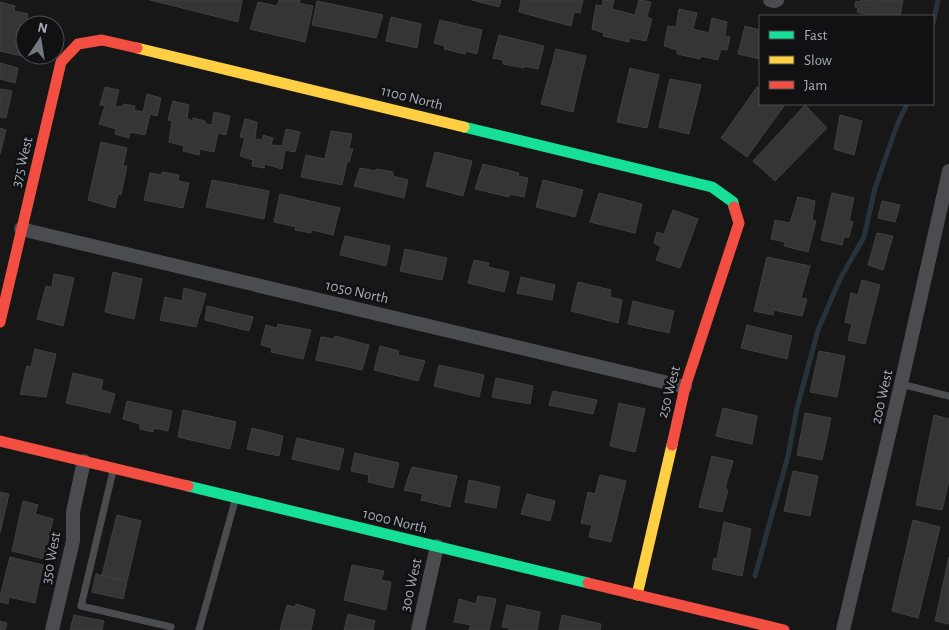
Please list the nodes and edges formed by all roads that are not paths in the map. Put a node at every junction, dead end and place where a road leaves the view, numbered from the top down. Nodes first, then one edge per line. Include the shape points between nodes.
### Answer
1 (770, 0) edge
2 (777, 0) edge
3 (78, 44) joint
4 (949, 171) edge
5 (733, 202) joint
6 (944, 217) edge
7 (21, 229) junction
8 (0, 322) edge
9 (901, 384) junction
10 (685, 387) junction
11 (949, 396) edge
12 (0, 441) edge
13 (84, 461) junction
14 (114, 468) junction
15 (236, 498) junction
16 (437, 546) junction
17 (637, 594) junction
18 (171, 627) dead end
19 (52, 630) edge
20 (199, 630) edge
21 (418, 630) edge
22 (784, 630) edge
23 (843, 630) edge

1 - 2 street
3 - 5 street, 1100 North via 102,40 693,182 712,187
3 - 7 street, 375 West via 61,62
4 - 6 street, 200 West
5 - 10 street, 250 West via 739,223
6 - 9 street, 200 West
7 - 8 street, 375 West
7 - 10 street, 1050 North
9 - 11 lane
9 - 23 street, 200 West
10 - 17 street, 250 West
12 - 13 street, 1000 North
13 - 14 street, 1000 North
13 - 19 street, 350 West via 73,512 73,541
14 - 15 street, 1000 North
14 - 18 lane via 81,606
15 - 16 street, 1000 North
15 - 20 lane
16 - 17 street, 1000 North
16 - 21 street, 300 West
17 - 22 street, 1000 North

